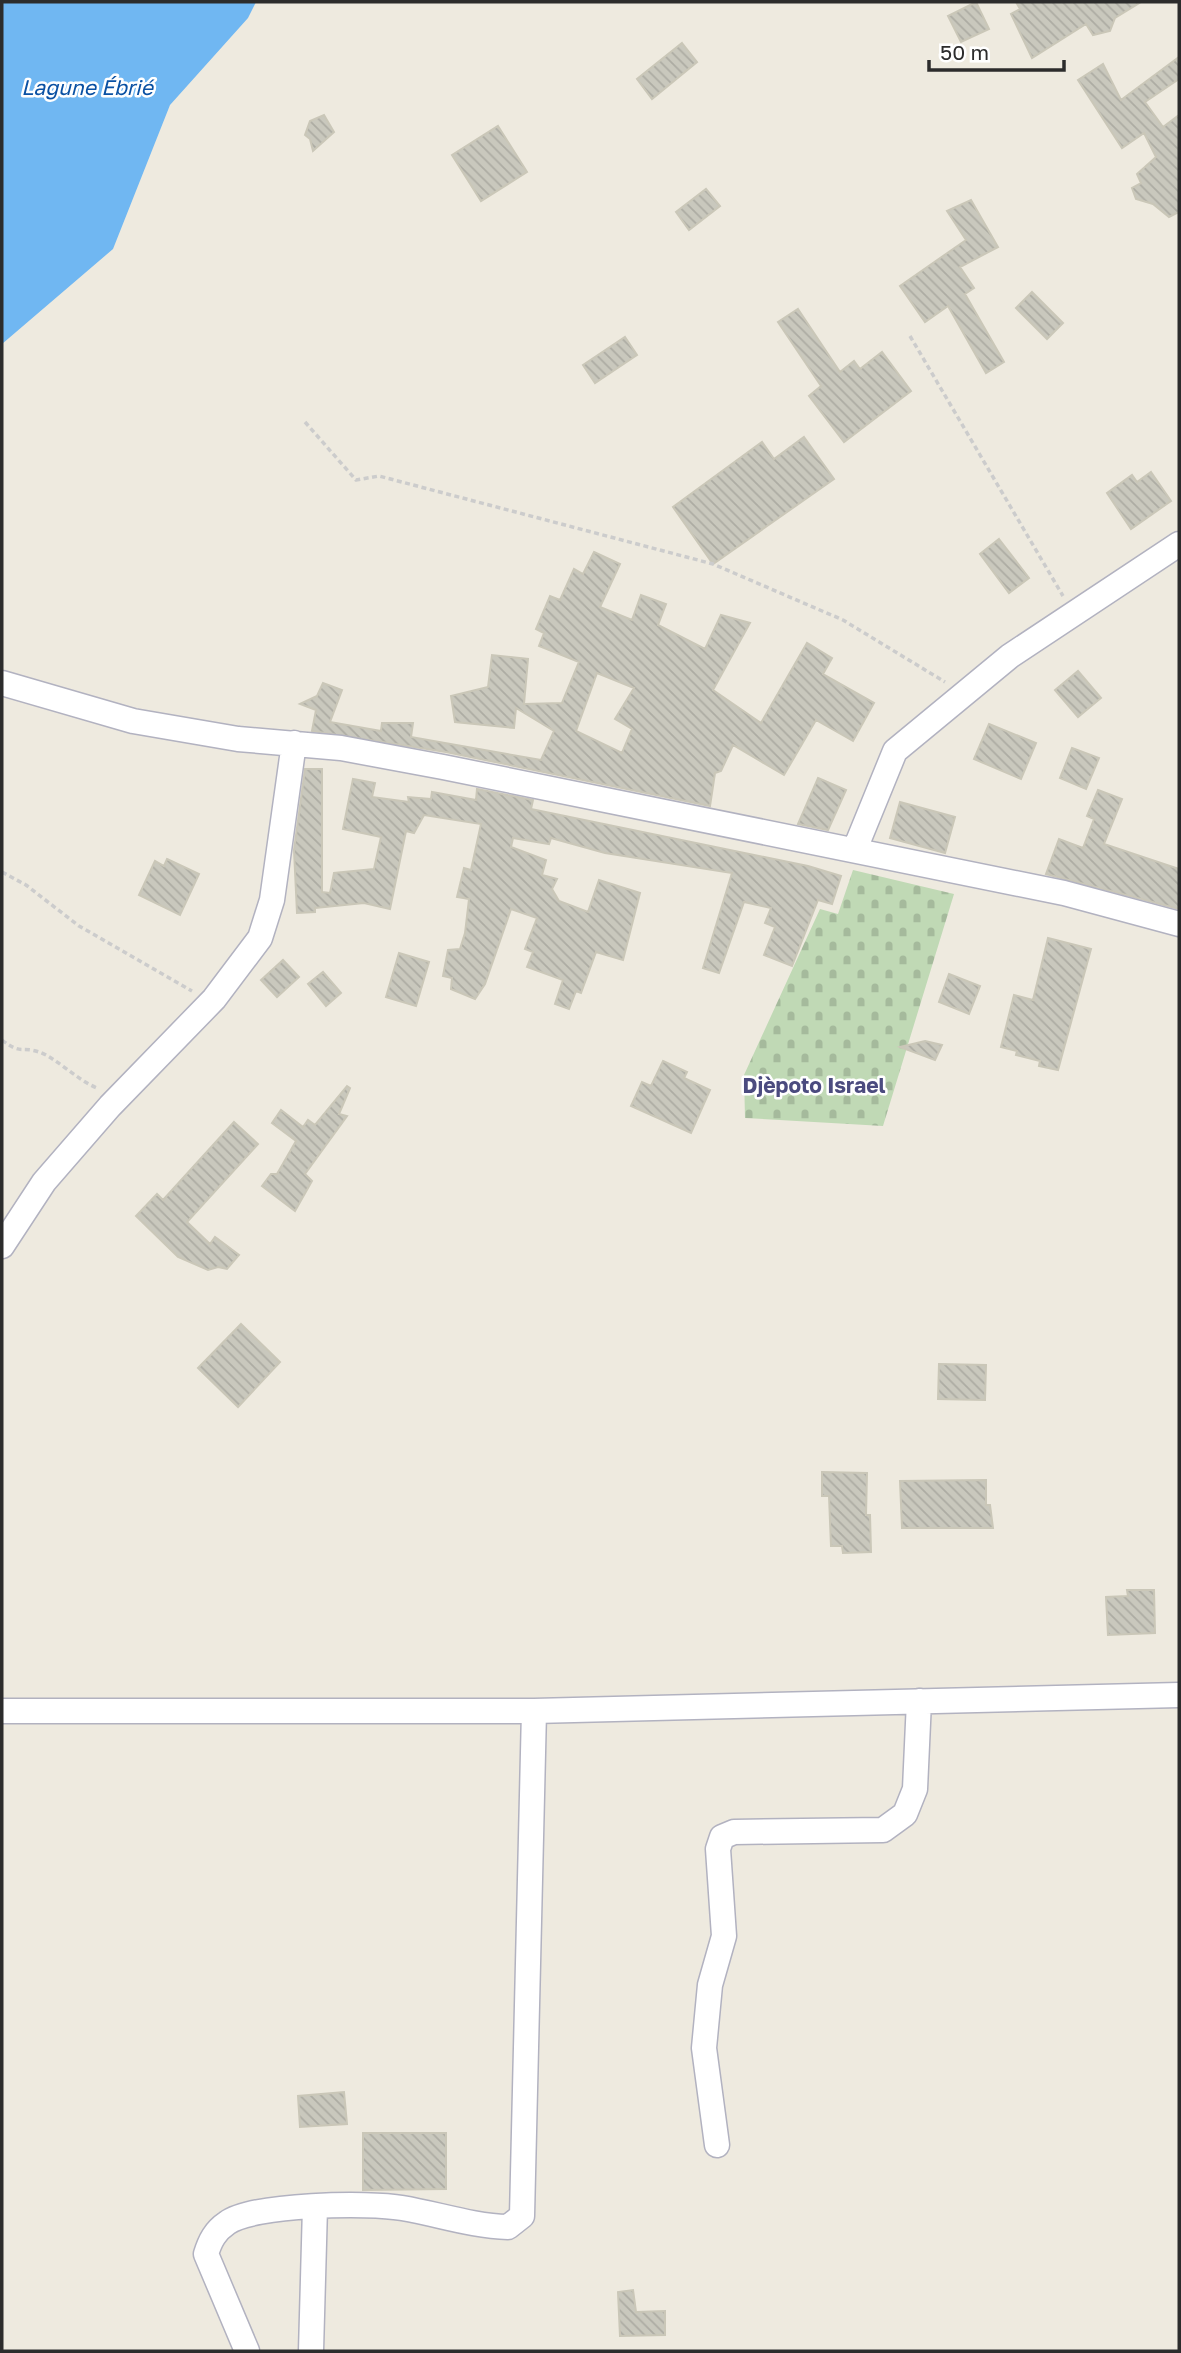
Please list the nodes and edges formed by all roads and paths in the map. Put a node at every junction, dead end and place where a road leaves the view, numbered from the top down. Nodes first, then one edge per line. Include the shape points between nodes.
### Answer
1 (910, 336) dead end
2 (305, 422) dead end
3 (1179, 544) edge
4 (1073, 613) junction
5 (2, 682) edge
6 (965, 694) junction
7 (294, 743) junction
8 (855, 849) junction
9 (2, 872) edge
10 (1179, 924) edge
11 (214, 999) junction
12 (2, 1041) edge
13 (118, 1098) junction
14 (2, 1246) edge
15 (1179, 1695) edge
16 (919, 1701) junction
17 (2, 1711) edge
18 (534, 1711) junction
19 (717, 2145) dead end
20 (315, 2207) junction
21 (247, 2351) edge
22 (311, 2351) edge

1 - 4 path
2 - 6 path via 356,480 379,476 713,564 843,620
3 - 4 street
4 - 6 street
5 - 7 street via 133,721 238,739
6 - 8 street via 895,751
7 - 8 street via 431,764
7 - 11 street via 272,900 260,937
8 - 10 street via 1063,893
9 - 11 path via 79,926 185,988
11 - 13 street
12 - 13 path via 16,1051 39,1052 80,1081
13 - 14 street via 44,1182
15 - 16 street
16 - 18 street
16 - 19 street via 915,1788 905,1814 883,1829 734,1832 722,1838 718,1849 724,1936 710,1985 704,2048
17 - 18 street
18 - 20 street via 522,2216 508,2227 483,2226 401,2207
20 - 21 street via 259,2213 228,2222 211,2238 206,2254
20 - 22 street

